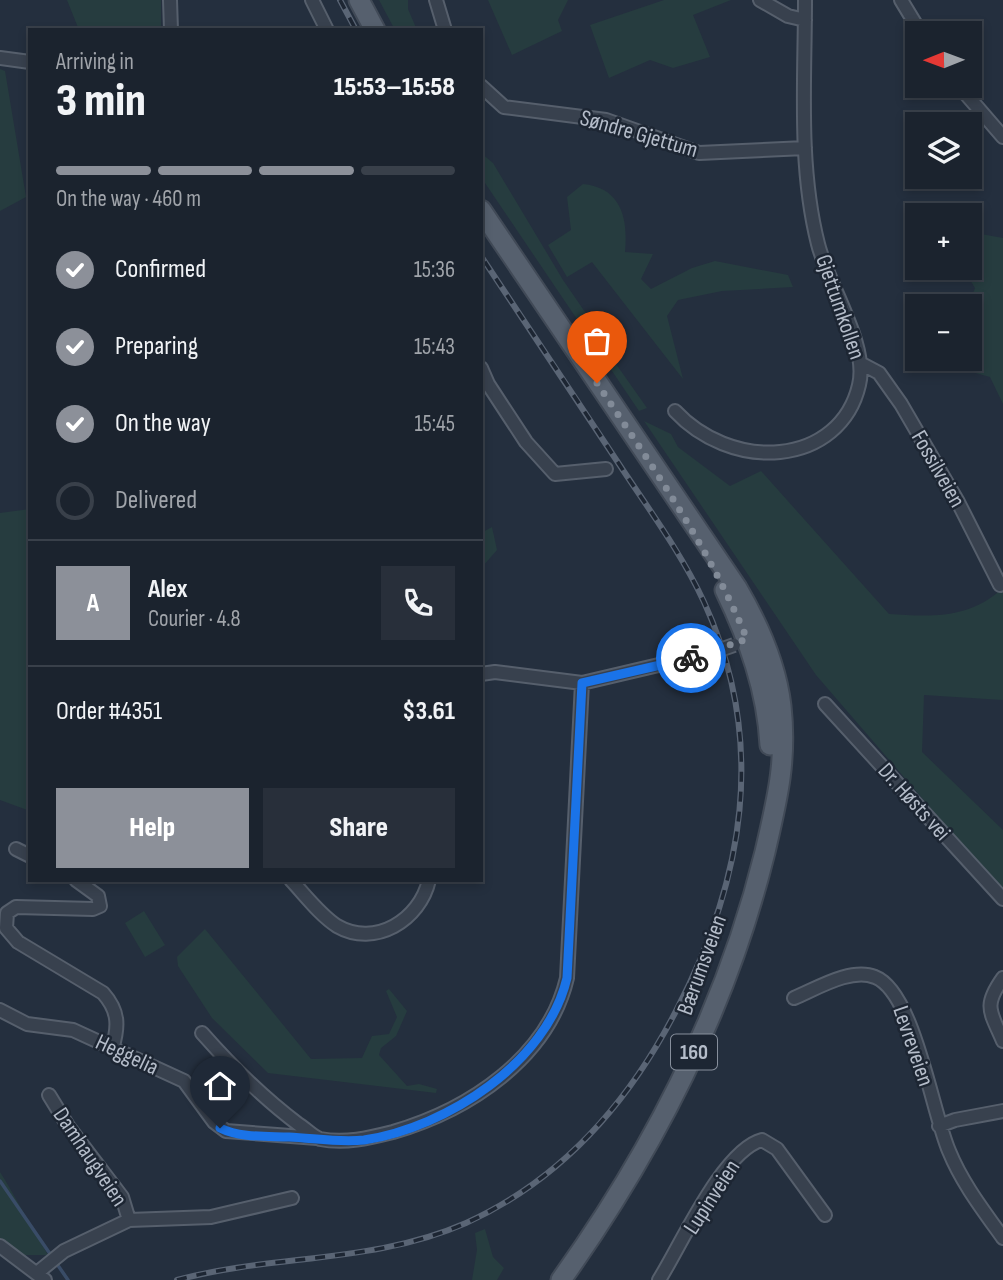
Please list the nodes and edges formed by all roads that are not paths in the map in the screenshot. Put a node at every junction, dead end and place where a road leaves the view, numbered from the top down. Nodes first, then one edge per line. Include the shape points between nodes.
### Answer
1 (170, 0) edge
2 (312, 0) edge
3 (359, 0) edge
4 (436, 0) edge
5 (760, 0) edge
6 (805, 0) edge
7 (901, 0) edge
8 (805, 20) junction
9 (914, 21) edge
10 (171, 28) edge
11 (326, 28) edge
12 (373, 28) edge
13 (444, 28) edge
14 (0, 58) edge
15 (28, 62) edge
16 (483, 88) edge
17 (969, 98) edge
18 (1003, 137) edge
19 (805, 148) junction
20 (483, 212) edge
21 (862, 365) junction
22 (483, 373) edge
23 (675, 411) dead end
24 (606, 469) dead end
25 (1000, 585) dead end
26 (748, 639) junction
27 (483, 674) edge
28 (582, 683) junction
29 (825, 704) dead end
30 (16, 849) dead end
31 (28, 855) edge
32 (79, 882) edge
33 (293, 882) edge
34 (428, 882) edge
35 (1003, 899) edge
36 (1003, 978) edge
37 (794, 998) dead end
38 (0, 1010) edge
39 (202, 1033) dead end
40 (1003, 1041) edge
41 (112, 1049) junction
42 (49, 1095) dead end
43 (1003, 1111) edge
44 (939, 1126) junction
45 (317, 1138) junction
46 (292, 1198) dead end
47 (825, 1215) dead end
48 (129, 1220) junction
49 (1003, 1238) edge
50 (0, 1246) edge
51 (580, 1248) junction
52 (41, 1276) edge
53 (662, 1279) edge
54 (550, 1280) edge
55 (561, 1280) edge

1 - 10 street
2 - 11 street
3 - 12 main road
4 - 13 street
5 - 8 street
6 - 8 street, Gjettumkollen
7 - 9 street
8 - 19 street, Gjettumkollen
14 - 15 street
16 - 19 street, Søndre Gjettum via 505,107 606,120 699,153
17 - 18 street
19 - 21 street, Gjettumkollen via 818,246
20 - 26 main road, Bærumsveien / 160 via 737,587
21 - 23 street, Gjettumkollen via 859,385 841,423 827,436 790,451 736,448 703,434
21 - 25 street, Fossilveien via 878,373 901,404
22 - 24 street via 526,442 555,474
26 - 28 street, bridge via 714,652
26 - 51 main road, Bærumsveien / 160 via 777,687 783,733 779,796 768,837 738,942 698,1044 645,1147
27 - 28 street via 495,671
28 - 45 street, Heggelia via 567,978 561,1005 526,1055 459,1104 414,1125 364,1140
29 - 35 street, Dr. Høsts vei
30 - 31 street
32 - 41 street via 98,896 100,906 16,907 7,913 6,928 18,942 103,993 117,1021
33 - 34 street via 339,927 372,934 408,917
36 - 40 street via 988,1007
37 - 44 street, Levreveien via 857,974 885,981 906,1015
38 - 41 street, Heggelia via 27,1024 73,1030
39 - 45 street via 239,1076
41 - 45 street, Heggelia via 184,1081 226,1131
42 - 48 street, Damhaugveien via 122,1197
43 - 44 street
44 - 49 street, Levreveien via 959,1171
46 - 48 street, Damhaugveien via 211,1217
47 - 53 street, Lupinveien via 777,1149 762,1140 750,1143 710,1194
48 - 52 street, Damhaugveien via 64,1251
50 - 52 street
51 - 54 main road, Bærumsveien / 160
51 - 55 main road, Bærumsveien / 160

